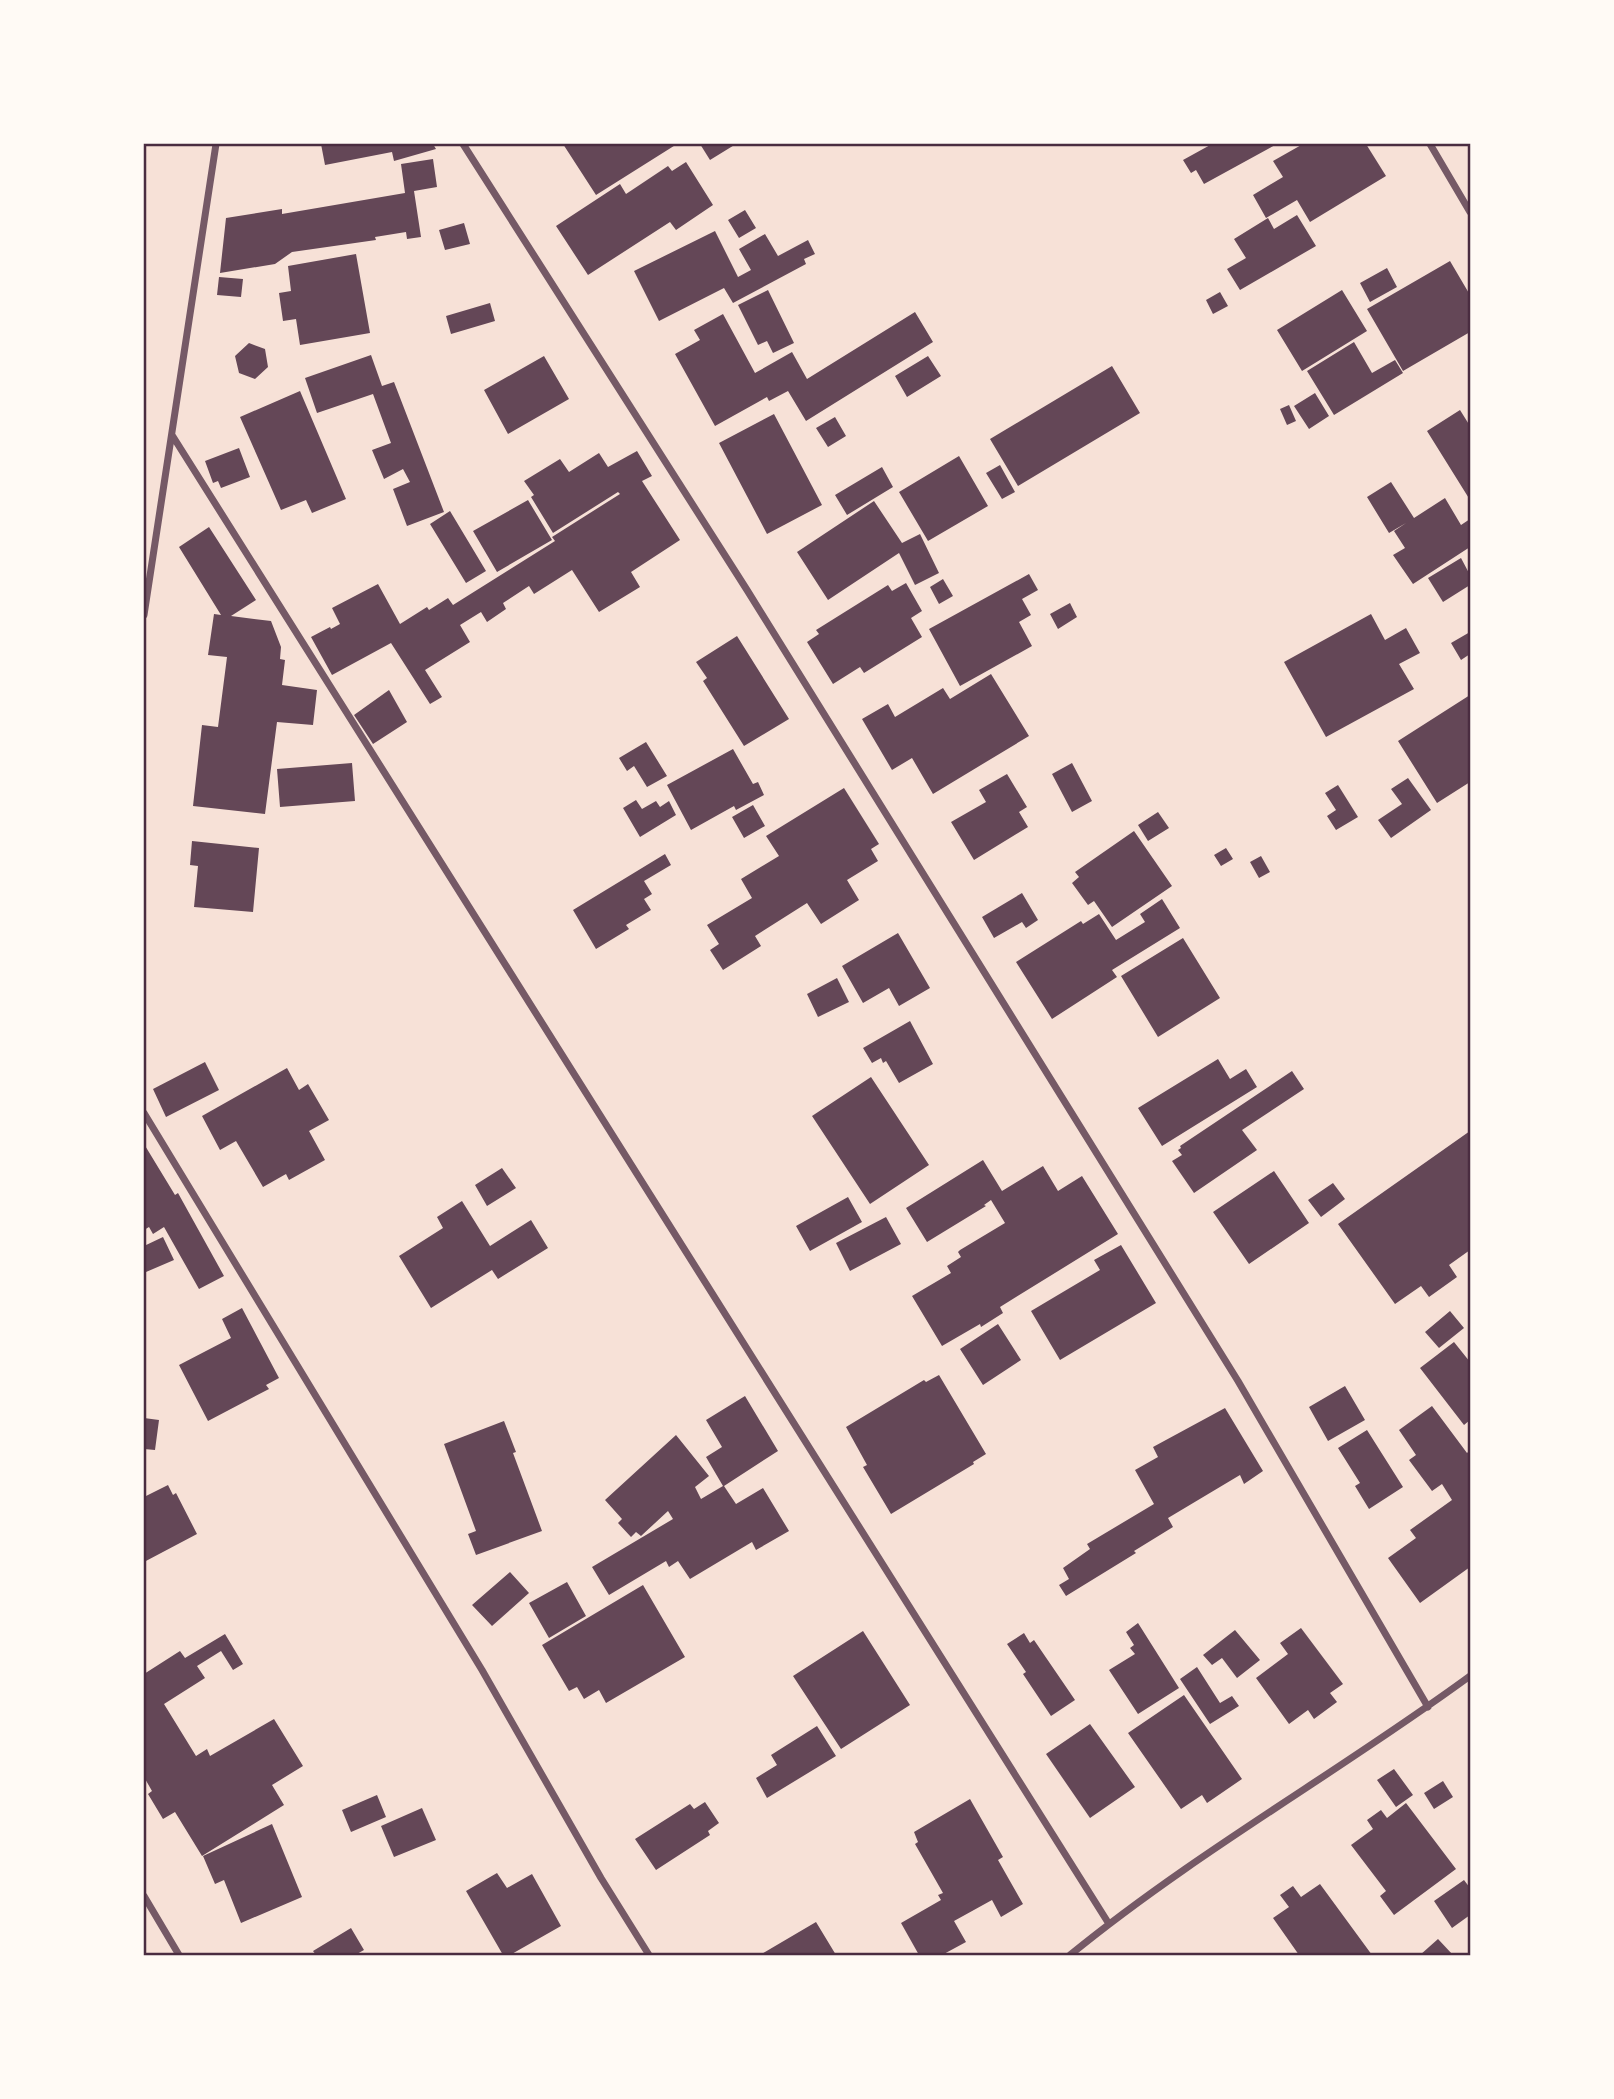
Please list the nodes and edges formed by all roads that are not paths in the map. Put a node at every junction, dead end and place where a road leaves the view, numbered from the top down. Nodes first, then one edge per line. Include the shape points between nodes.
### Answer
1 (216, 144) edge
2 (463, 144) edge
3 (1430, 144) edge
4 (1471, 212) edge
5 (172, 435) junction
6 (144, 615) edge
7 (144, 1113) edge
8 (1471, 1676) edge
9 (1428, 1707) junction
10 (144, 1896) edge
11 (1109, 1924) junction
12 (179, 1955) edge
13 (649, 1955) edge
14 (1070, 1955) edge

1 - 5 street
2 - 9 street via 1238,1381
3 - 4 street
5 - 6 street
5 - 11 street
7 - 13 street
8 - 9 street
9 - 11 street via 1227,1839
10 - 12 street
11 - 14 street

